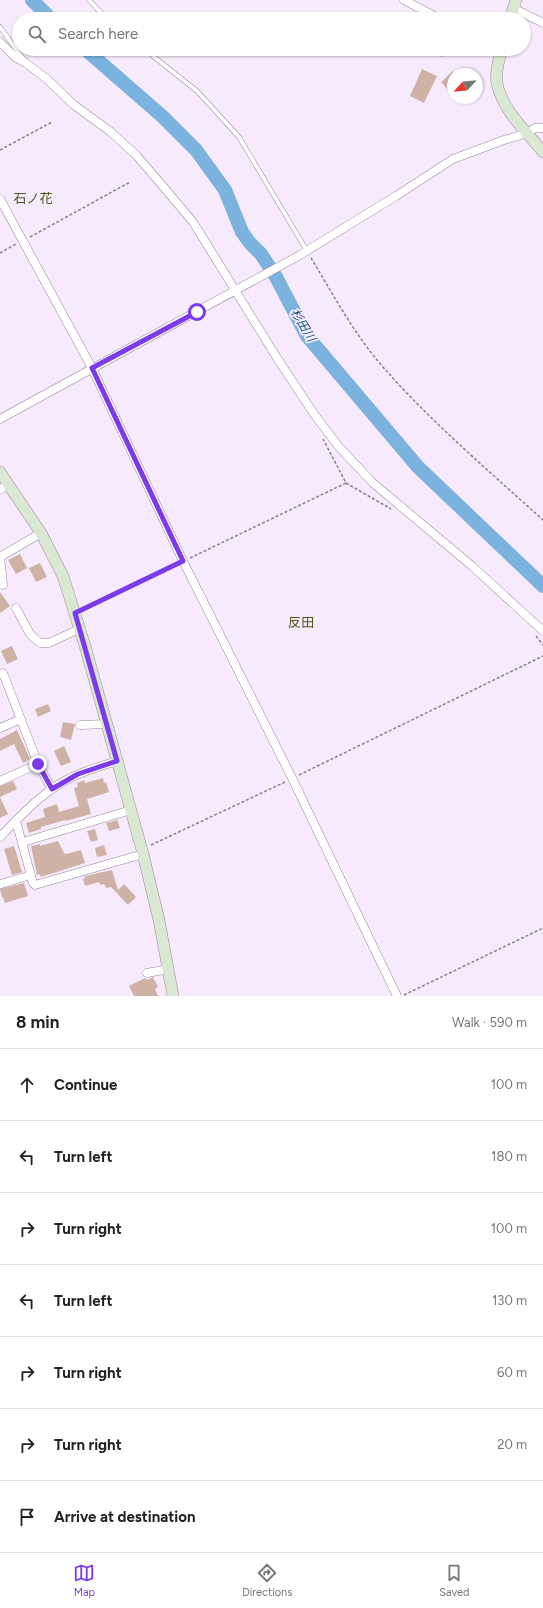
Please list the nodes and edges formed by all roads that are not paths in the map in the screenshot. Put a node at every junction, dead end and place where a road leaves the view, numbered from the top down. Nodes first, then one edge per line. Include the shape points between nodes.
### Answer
1 (89, 0) edge
2 (404, 0) edge
3 (100, 12) edge
4 (427, 12) edge
5 (531, 17) edge
6 (543, 23) edge
7 (0, 27) edge
8 (0, 42) edge
9 (12, 44) edge
10 (12, 54) edge
11 (14, 56) edge
12 (21, 56) edge
13 (153, 56) edge
14 (499, 56) edge
15 (26, 63) junction
16 (543, 128) edge
17 (528, 133) junction
18 (543, 152) edge
19 (0, 199) edge
20 (304, 253) junction
21 (238, 288) junction
22 (92, 368) junction
23 (0, 419) edge
24 (0, 472) edge
25 (4, 487) edge
26 (40, 533) junction
27 (3, 585) dead end
28 (16, 608) dead end
29 (79, 629) junction
30 (543, 631) edge
31 (0, 674) edge
32 (20, 719) junction
33 (106, 724) junction
34 (80, 725) dead end
35 (0, 728) edge
36 (117, 761) junction
37 (38, 764) junction
38 (0, 781) edge
39 (52, 789) junction
40 (130, 810) junction
41 (16, 821) junction
42 (0, 837) edge
43 (23, 842) junction
44 (143, 852) junction
45 (31, 875) junction
46 (2, 884) dead end
47 (169, 969) junction
48 (147, 973) dead end
49 (173, 996) edge
50 (397, 996) edge

1 - 3 lane
2 - 4 street
5 - 6 street
7 - 9 lane
8 - 10 street
11 - 15 street
12 - 15 lane
13 - 20 lane via 197,91 239,137
14 - 17 street via 497,82 502,99
15 - 21 street via 138,156 193,222
16 - 17 street via 535,128
17 - 18 street
17 - 20 street via 452,159
19 - 22 street
20 - 21 street
21 - 22 street
21 - 30 street via 314,414 339,447 373,483 472,566
22 - 23 street
22 - 50 street via 183,561 292,778
24 - 25 street
25 - 26 street
26 - 27 street via 0,557
26 - 29 street via 63,576
28 - 29 street via 30,634 40,644 50,643
29 - 33 street
31 - 32 street via 3,673
32 - 35 street
32 - 37 street
33 - 34 street
33 - 36 street
36 - 39 street via 78,774
36 - 40 street
37 - 38 street
37 - 39 street
39 - 41 street
40 - 43 street
40 - 44 street
41 - 42 street
41 - 43 street
43 - 45 street
44 - 45 street via 35,885
44 - 47 street
45 - 46 street
47 - 48 street
47 - 49 street

